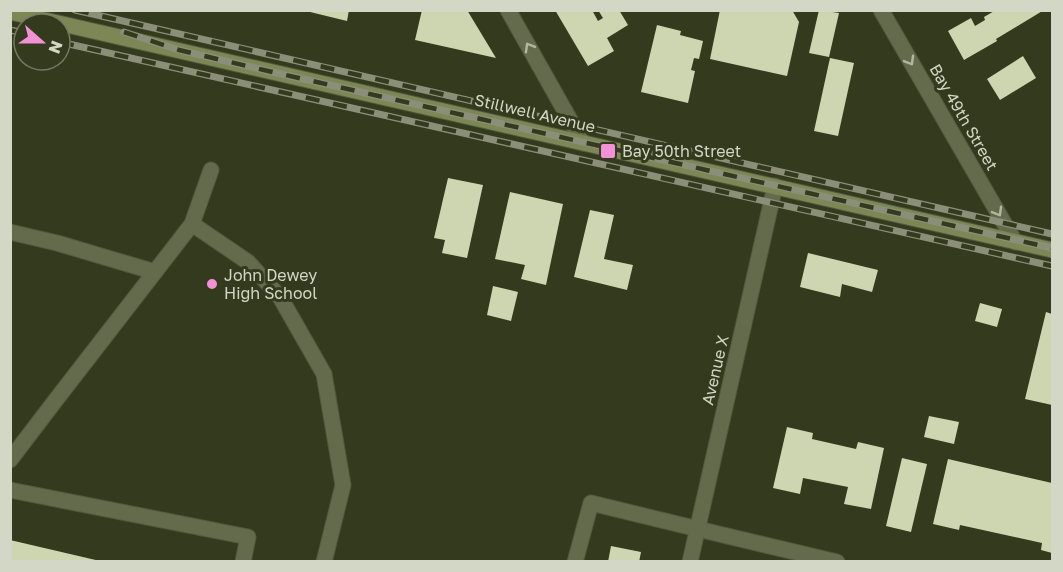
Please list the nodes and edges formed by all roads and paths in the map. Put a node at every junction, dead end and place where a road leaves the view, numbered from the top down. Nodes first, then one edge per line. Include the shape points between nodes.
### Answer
1 (508, 10) edge
2 (881, 10) edge
3 (10, 12) edge
4 (583, 143) junction
5 (211, 170) dead end
6 (775, 186) junction
7 (192, 224) junction
8 (10, 232) edge
9 (1015, 242) junction
10 (1053, 250) edge
11 (155, 272) junction
12 (10, 460) edge
13 (10, 490) edge
14 (698, 529) junction
15 (243, 561) edge
16 (324, 561) edge
17 (575, 561) edge
18 (690, 561) edge
19 (837, 561) edge

4 -> 1 street
2 -> 9 street, Bay 49th Street
3 - 4 main road, Stillwell Avenue
4 - 6 main road, Stillwell Avenue
5 - 7 street
6 - 9 main road, Stillwell Avenue
6 - 14 street, Avenue X
7 - 11 street
7 - 16 street via 248,262 280,297 324,374 343,485
8 - 11 street
9 - 10 main road, Stillwell Avenue
11 - 12 street
13 - 15 street via 248,537
14 - 17 street via 591,502
14 - 18 street, Avenue X
14 - 19 street

